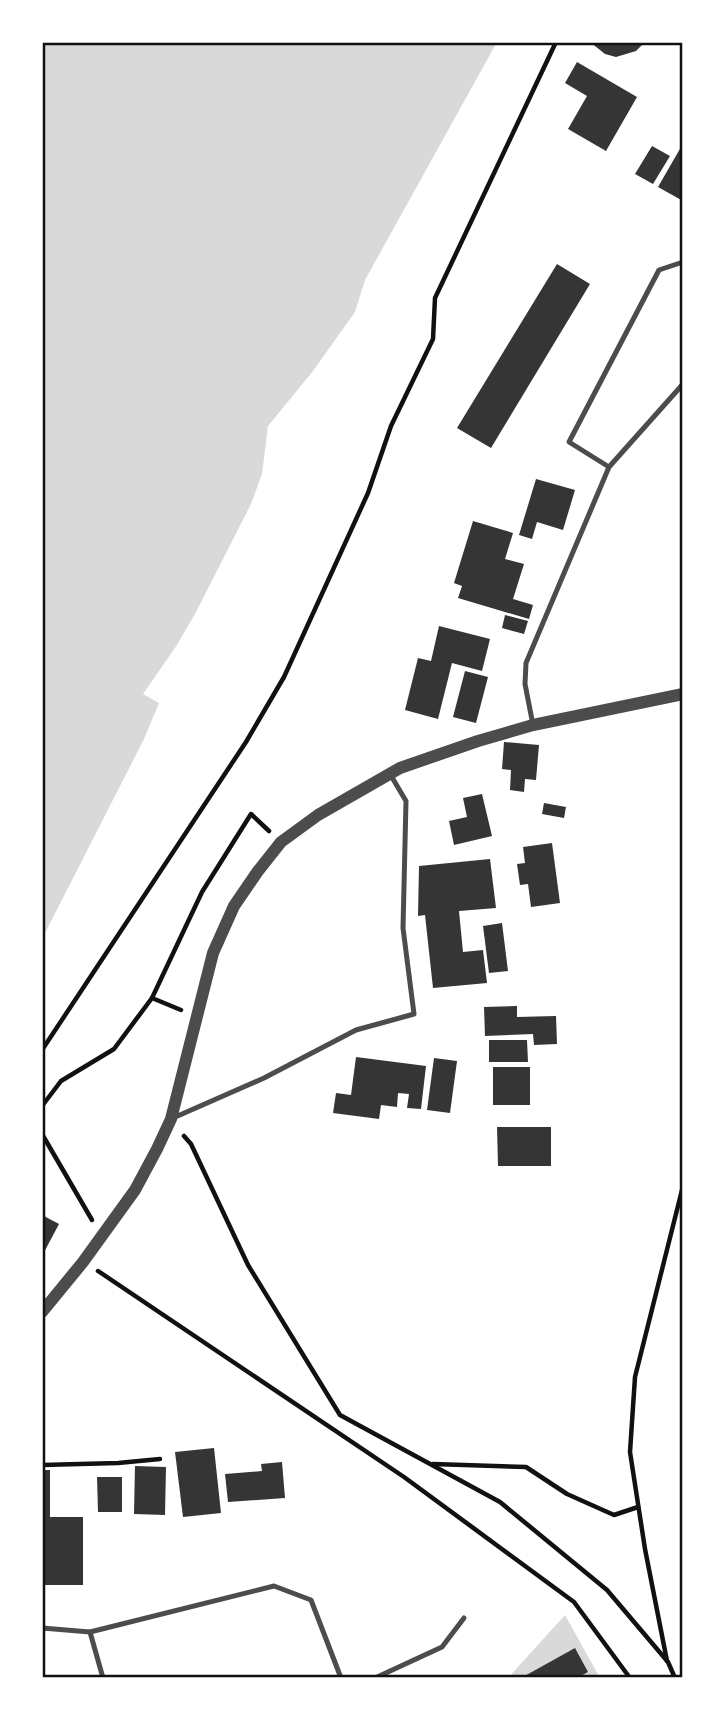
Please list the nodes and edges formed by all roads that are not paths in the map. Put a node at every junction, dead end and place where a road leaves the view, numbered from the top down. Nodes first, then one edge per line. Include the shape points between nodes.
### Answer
1 (683, 262) edge
2 (683, 384) edge
3 (609, 467) junction
4 (683, 694) edge
5 (533, 725) junction
6 (390, 774) junction
7 (171, 1119) junction
8 (42, 1312) edge
9 (464, 1618) dead end
10 (42, 1628) edge
11 (89, 1632) junction
12 (103, 1678) edge
13 (341, 1678) edge
14 (375, 1678) edge

1 - 3 lane via 659,270 569,443
2 - 3 lane
3 - 5 lane via 526,663
4 - 5 street
5 - 6 street
6 - 7 street via 281,842 234,906 213,953
6 - 7 lane via 406,801 404,928 414,1014 356,1030
7 - 8 street via 135,1190
9 - 14 lane via 443,1647
10 - 11 lane
11 - 12 lane
11 - 13 lane via 274,1586 311,1600

